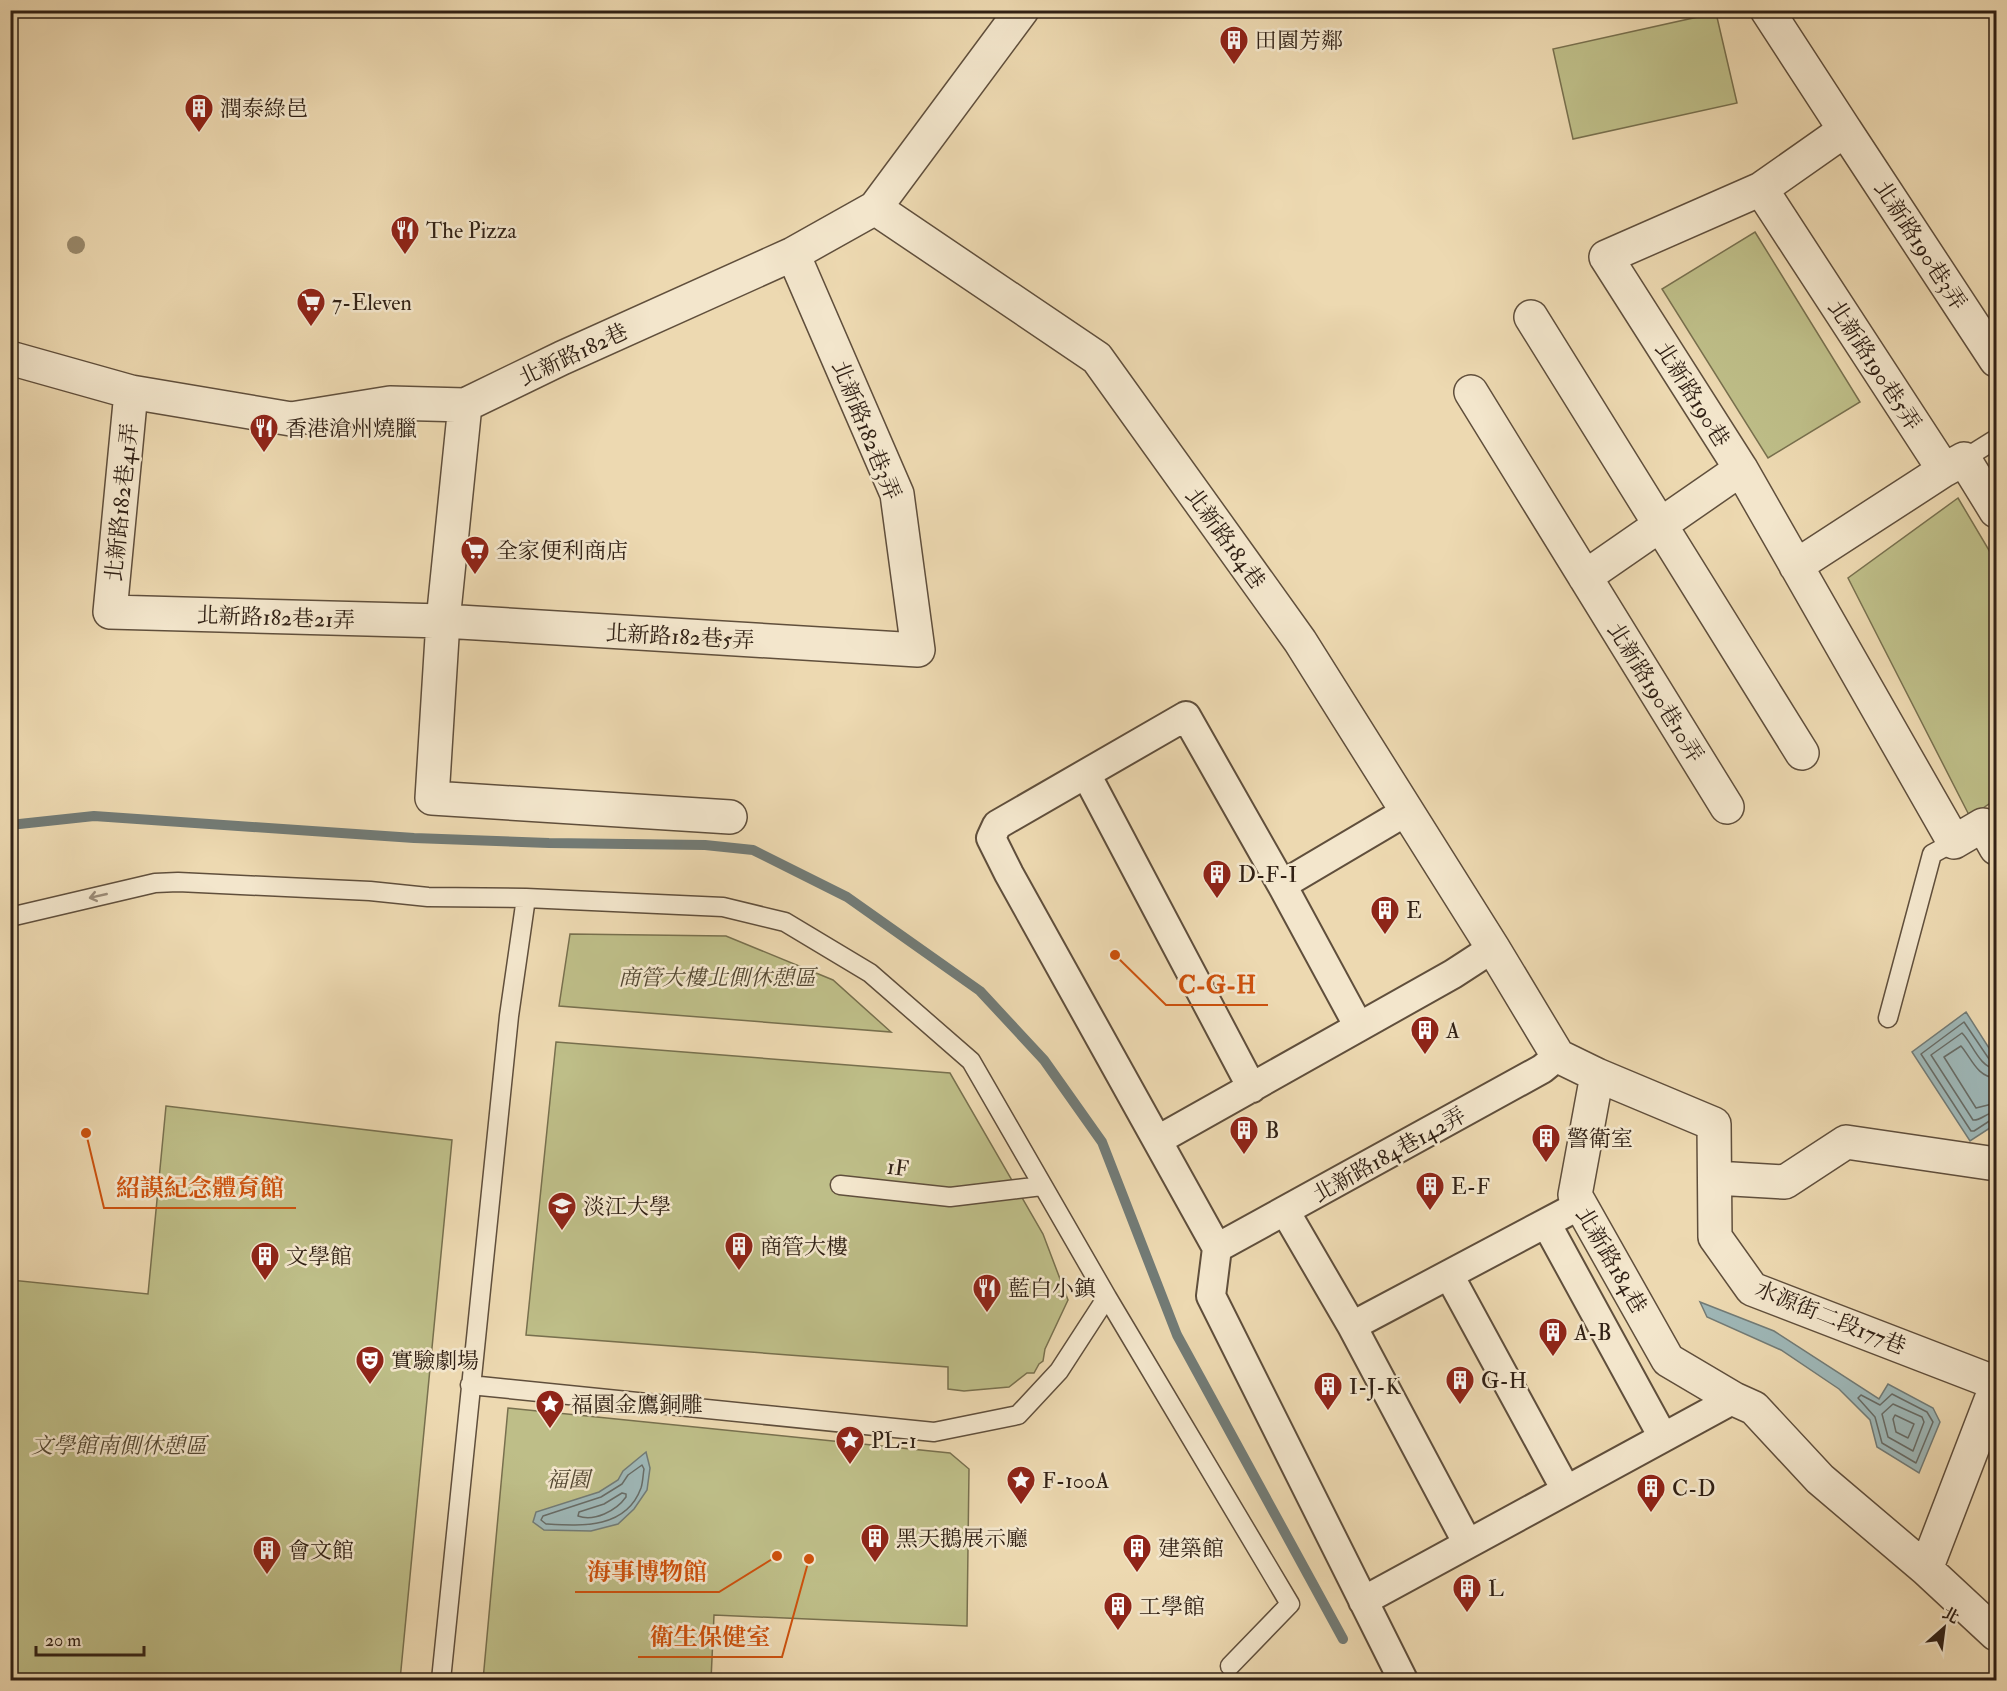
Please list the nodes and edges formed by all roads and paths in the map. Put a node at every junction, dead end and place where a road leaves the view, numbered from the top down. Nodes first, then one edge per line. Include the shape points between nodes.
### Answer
1 (1022, 10) edge
2 (1767, 10) edge
3 (1845, 130) junction
4 (1761, 189) junction
5 (875, 208) junction
6 (793, 254) junction
7 (1531, 317) dead end
8 (10, 358) edge
9 (1996, 360) edge
10 (132, 392) junction
11 (1472, 392) dead end
12 (465, 405) junction
13 (1996, 439) edge
14 (1954, 465) junction
15 (1741, 470) junction
16 (1996, 511) edge
17 (1659, 526) junction
18 (1796, 566) junction
19 (1585, 577) junction
20 (110, 612) joint
21 (443, 621) junction
22 (918, 650) joint
23 (1802, 753) dead end
24 (1086, 774) junction
25 (1727, 807) dead end
26 (1407, 811) junction
27 (730, 817) dead end
28 (1992, 830) edge
29 (1954, 842) junction
30 (1282, 885) junction
31 (526, 898) junction
32 (10, 917) edge
33 (1493, 948) junction
34 (1888, 1018) dead end
35 (1359, 1027) junction
36 (1558, 1056) junction
37 (1597, 1075) junction
38 (1252, 1088) junction
39 (1158, 1140) junction
40 (1996, 1164) edge
41 (1715, 1178) junction
42 (840, 1185) dead end
43 (1042, 1186) junction
44 (1580, 1204) junction
45 (1285, 1211) junction
46 (1546, 1222) junction
47 (1218, 1248) junction
48 (1449, 1275) junction
49 (1107, 1297) junction
50 (1352, 1326) junction
51 (470, 1385) junction
52 (1996, 1385) edge
53 (1734, 1399) junction
54 (1663, 1437) junction
55 (1566, 1490) junction
56 (1468, 1544) junction
57 (1926, 1569) junction
58 (1363, 1601) junction
59 (1996, 1634) edge
60 (1230, 1666) dead end
61 (441, 1680) edge
62 (1403, 1680) edge

1 - 5 street, 北新路182巷
2 - 3 street
3 - 4 street, 北新路190巷
3 - 9 street, 北新路190巷3弄
4 - 14 street, 北新路190巷5弄
4 - 15 street, 北新路190巷 via 1606,257
5 - 6 street, 北新路182巷
5 - 26 street, 北新路184巷 via 1097,358 1300,641
6 - 12 street, 北新路182巷
6 - 22 street, 北新路182巷3弄 via 897,494
7 - 17 street
8 - 10 street, 北新路182巷
10 - 12 street, 北新路182巷 via 291,419 390,403
10 - 20 street, 北新路182巷41弄
11 - 19 street, 北新路190巷10弄
12 - 21 street
13 - 14 lane
14 - 16 street, 北新路190巷5弄
14 - 18 street
15 - 17 street
15 - 18 street, 北新路190巷
17 - 19 street
17 - 23 street
18 - 29 street, 北新路190巷
19 - 25 street, 北新路190巷10弄
20 - 21 street, 北新路182巷21弄
21 - 22 street, 北新路182巷5弄
21 - 27 street via 432,798
24 - 30 street via 1186,716
24 - 38 street
24 - 39 street via 997,825 991,838
26 - 30 street
26 - 33 street, 北新路184巷
28 - 29 street
29 - 34 lane via 1932,854
30 - 35 street
31 -> 32 lane via 428,897 177,882 155,883
31 - 43 lane via 723,907 785,922 870,973 971,1061
31 - 51 lane via 509,1016
33 - 35 street
33 - 36 street, 北新路184巷
35 - 38 street
36 - 37 street
36 - 45 street, 北新路184巷142弄 via 1542,1069
37 - 41 street, 水源街二段177巷 via 1714,1125
37 - 44 street, 北新路184巷 via 1575,1195
38 - 39 street
39 - 47 street
40 - 41 street via 1846,1142 1785,1182
41 - 52 street, 水源街二段177巷 via 1715,1237 1752,1289
42 - 43 lane, 1F via 950,1197
43 - 49 lane
44 - 46 street
44 - 53 street, 北新路184巷 via 1668,1360
45 - 47 street, 北新路184巷142弄
45 - 50 street
46 - 48 street
46 - 54 street
47 - 58 street via 1211,1296
48 - 50 street
48 - 55 street
49 - 51 lane via 1059,1371 1018,1415 934,1432
49 - 60 lane via 1290,1604
50 - 56 street
51 - 61 lane
52 - 57 street, 水源街二段177巷
53 - 54 street
53 - 57 street via 1754,1408 1820,1479
54 - 55 street
55 - 56 street
56 - 58 street
57 - 59 street
58 - 62 street

